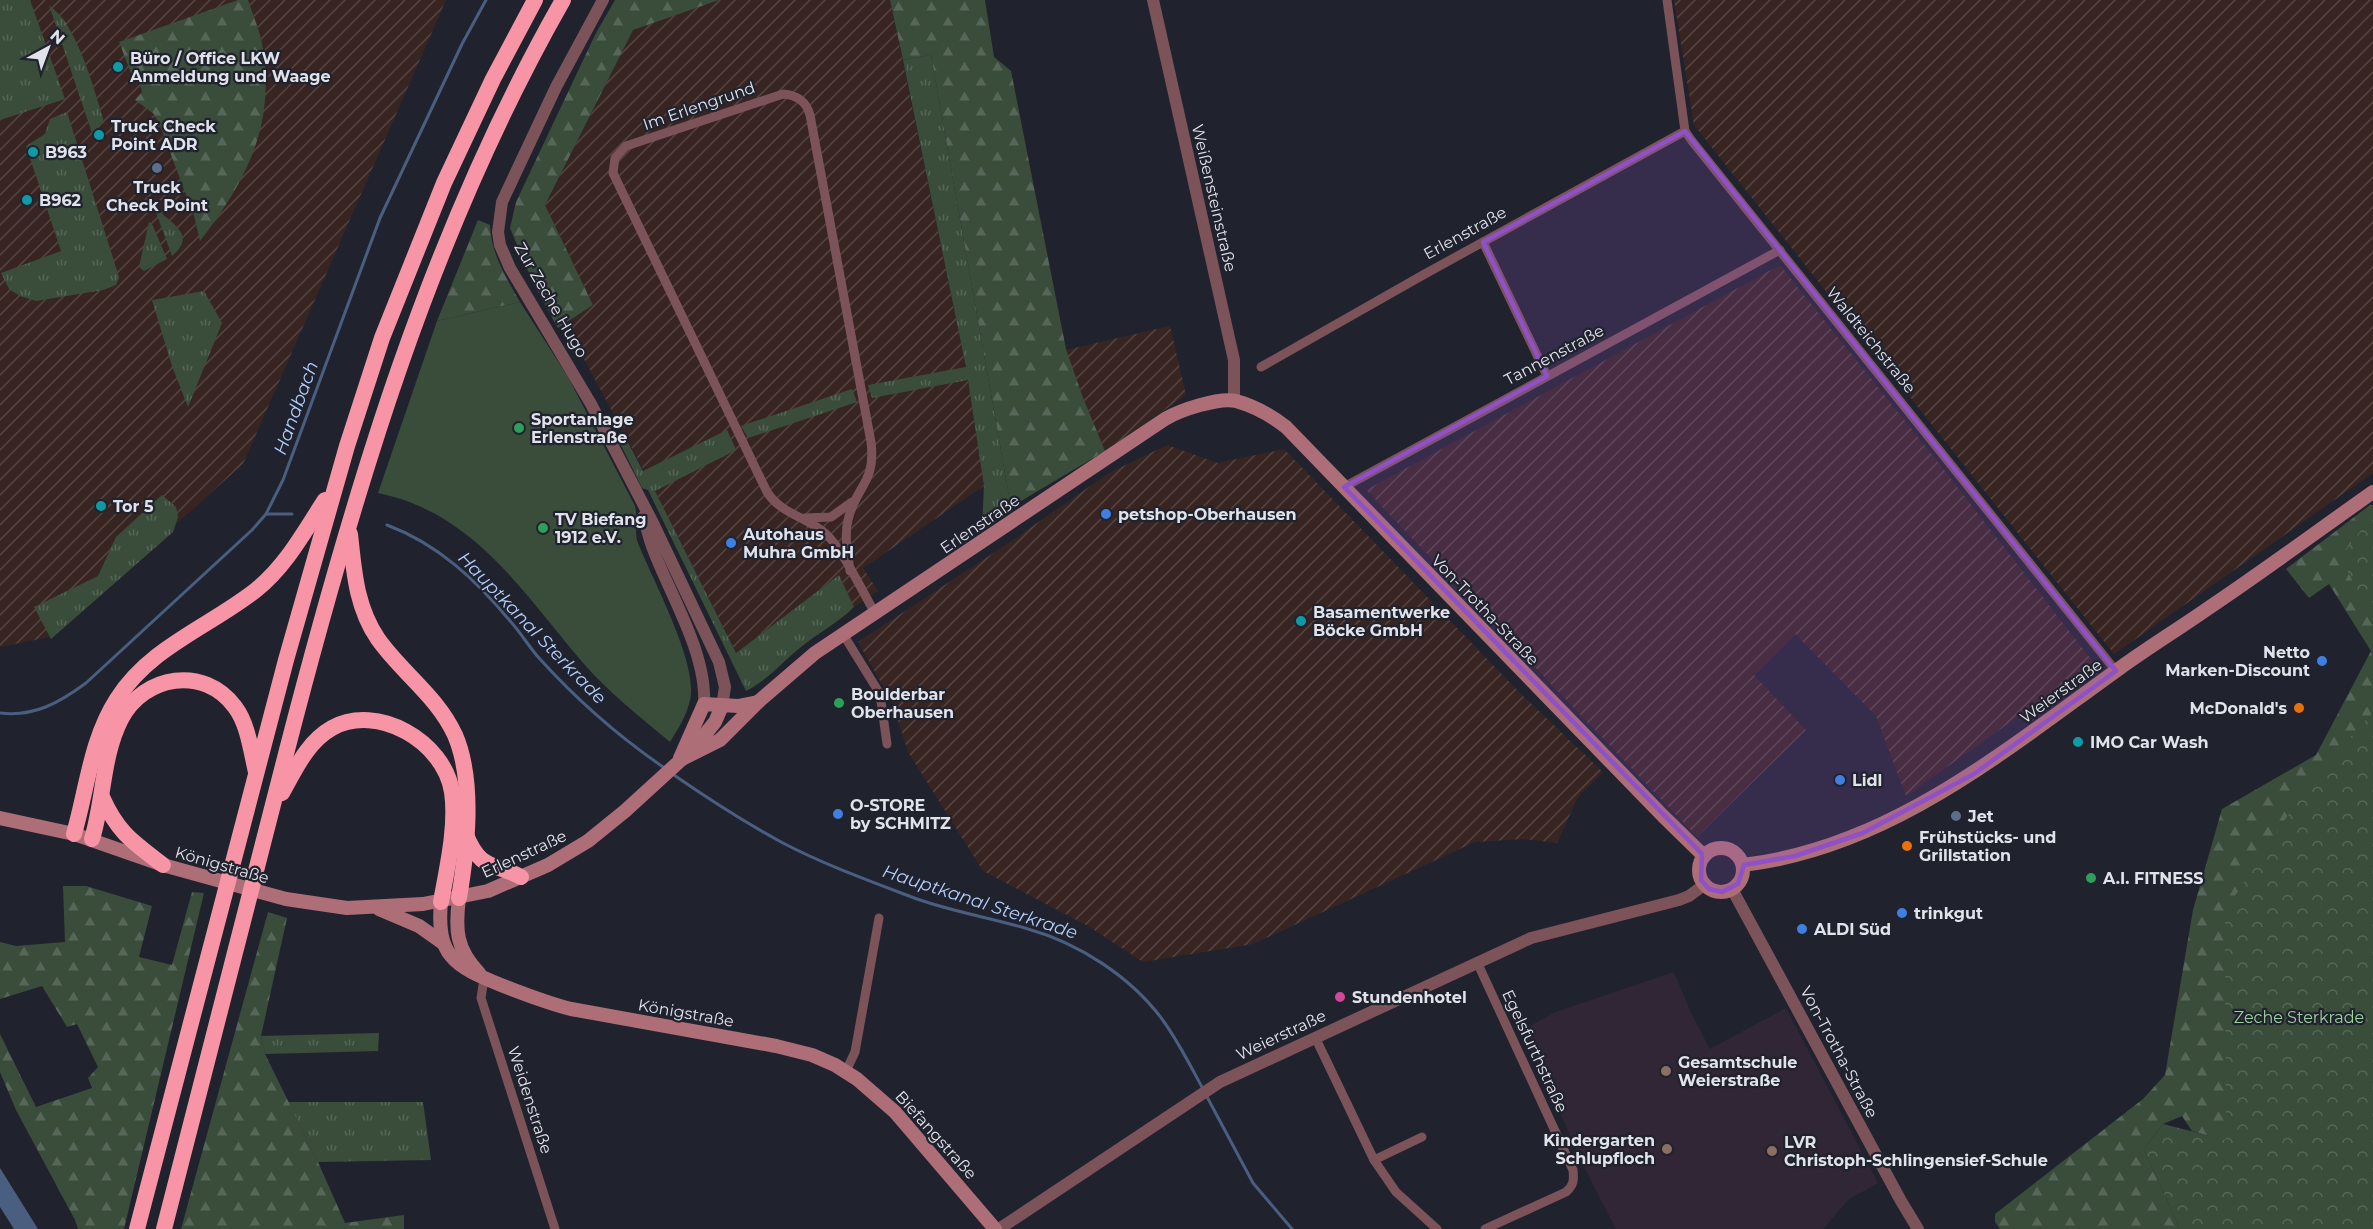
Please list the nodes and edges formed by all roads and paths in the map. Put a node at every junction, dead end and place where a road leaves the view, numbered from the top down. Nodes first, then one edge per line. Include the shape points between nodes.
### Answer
1 (535, 0) edge
2 (563, 0) edge
3 (603, 0) edge
4 (1667, 0) edge
5 (1156, 1) edge
6 (1685, 130) junction
7 (1483, 243) junction
8 (1780, 250) junction
9 (1261, 367) dead end
10 (1547, 376) junction
11 (1234, 400) junction
12 (336, 481) junction
13 (631, 482) junction
14 (1344, 487) junction
15 (2373, 492) edge
16 (856, 498) junction
17 (802, 518) junction
18 (349, 524) junction
19 (850, 571) junction
20 (874, 613) junction
21 (843, 634) junction
22 (2116, 671) junction
23 (758, 702) junction
24 (704, 704) junction
25 (722, 706) junction
26 (887, 744) dead end
27 (680, 760) junction
28 (256, 773) junction
29 (102, 797) junction
30 (270, 815) junction
31 (0, 818) edge
32 (74, 834) junction
33 (465, 834) junction
34 (92, 839) junction
35 (1704, 856) junction
36 (163, 865) junction
37 (1743, 865) junction
38 (521, 877) junction
39 (1704, 885) junction
40 (1732, 889) junction
41 (459, 898) junction
42 (441, 902) junction
43 (377, 908) junction
44 (879, 918) dead end
45 (443, 943) junction
46 (1477, 962) junction
47 (484, 979) junction
48 (1315, 1037) junction
49 (846, 1071) junction
50 (1422, 1137) dead end
51 (1374, 1160) junction
52 (137, 1229) edge
53 (164, 1229) edge
54 (555, 1229) edge
55 (997, 1229) edge
56 (1437, 1229) edge
57 (1485, 1229) edge
58 (1918, 1229) edge

1 - 12 highway via 444,183 382,338
2 - 18 highway via 483,156 454,223 404,349
3 - 13 street, Zur Zeche Hugo via 513,177 502,202 498,232 510,268 571,369
4 - 6 street
5 - 11 street, Weißensteinstraße via 1234,360
6 - 7 street, Erlenstraße
6 - 8 street, Waldteichstraße
7 - 9 street, Erlenstraße
7 - 10 street
8 - 10 street, Tannenstraße
8 - 22 street, Waldteichstraße
10 - 14 street, Tannenstraße
11 - 14 main road, Von-Trotha-Straße via 1280,422
11 - 20 main road, Erlenstraße via 1190,407 1165,419
12 - 28 highway
12 - 32 highway via 276,572 242,600 156,656 125,687 101,731
13 - 24 street, Zur Zeche Hugo via 653,549 694,649 702,676
13 - 25 street, Zur Zeche Hugo via 719,662 725,687
14 - 35 main road, Von-Trotha-Straße
15 - 22 main road, Weierstraße
16 - 17 street, Im Erlengrund via 831,517
16 - 17 street, Im Erlengrund via 871,470 871,441 807,106 796,97 783,94 626,146 615,158 614,177 767,492 779,507
16 - 19 street, Im Erlengrund via 846,528
17 - 19 street, Im Erlengrund via 831,539
18 - 30 highway
18 - 33 highway via 356,587 366,618 387,651 443,713 460,748 466,785
19 - 20 street, Im Erlengrund
20 - 21 main road, Erlenstraße
21 - 23 main road, Erlenstraße
21 - 26 street via 880,694
22 - 37 main road, Weierstraße via 1987,765 1926,802 1825,847
23 - 25 main road
23 - 27 main road, Erlenstraße via 720,740
24 - 25 main road
24 - 27 main road, Erlenstraße
25 - 27 main road, Erlenstraße via 702,740
27 - 38 main road, Erlenstraße via 600,833 567,855
28 - 29 highway via 242,720 228,698 199,682 174,680 145,690 126,711 111,746
28 - 52 highway
29 - 34 highway
29 - 36 highway via 124,836
30 - 42 highway via 305,754 331,729 346,722 370,719 402,730 439,761 452,792
30 - 53 highway
31 - 32 main road, Königstraße
32 - 34 main road, Königstraße
33 - 38 highway via 484,863
33 - 41 highway
34 - 36 main road, Königstraße
35 - 37 main road via 1713,849 1726,848
35 - 39 main road via 1698,870
36 - 43 main road, Königstraße via 308,904
37 - 40 main road via 1741,879
38 - 41 main road, Erlenstraße
39 - 40 main road via 1712,891
39 - 46 street, Weierstraße via 1685,898 1531,938
40 - 58 street, Von-Trotha-Straße
41 - 42 main road, Königstraße
41 - 47 main road via 457,928 461,947
42 - 43 main road, Königstraße
42 - 45 main road
43 - 45 main road via 419,926
44 - 49 street via 855,1052
45 - 47 main road, Königstraße via 459,965
46 - 48 street, Weierstraße
46 - 57 street, Egelsfurthstraße via 1573,1170 1573,1186 1566,1192
47 - 49 main road, Königstraße via 571,1009 788,1049
47 - 54 street, Weidenstraße via 482,998
48 - 51 street
48 - 55 street, Weierstraße via 1220,1082
49 - 55 main road, Biefangstraße via 895,1112
50 - 51 street
51 - 56 street via 1396,1192

